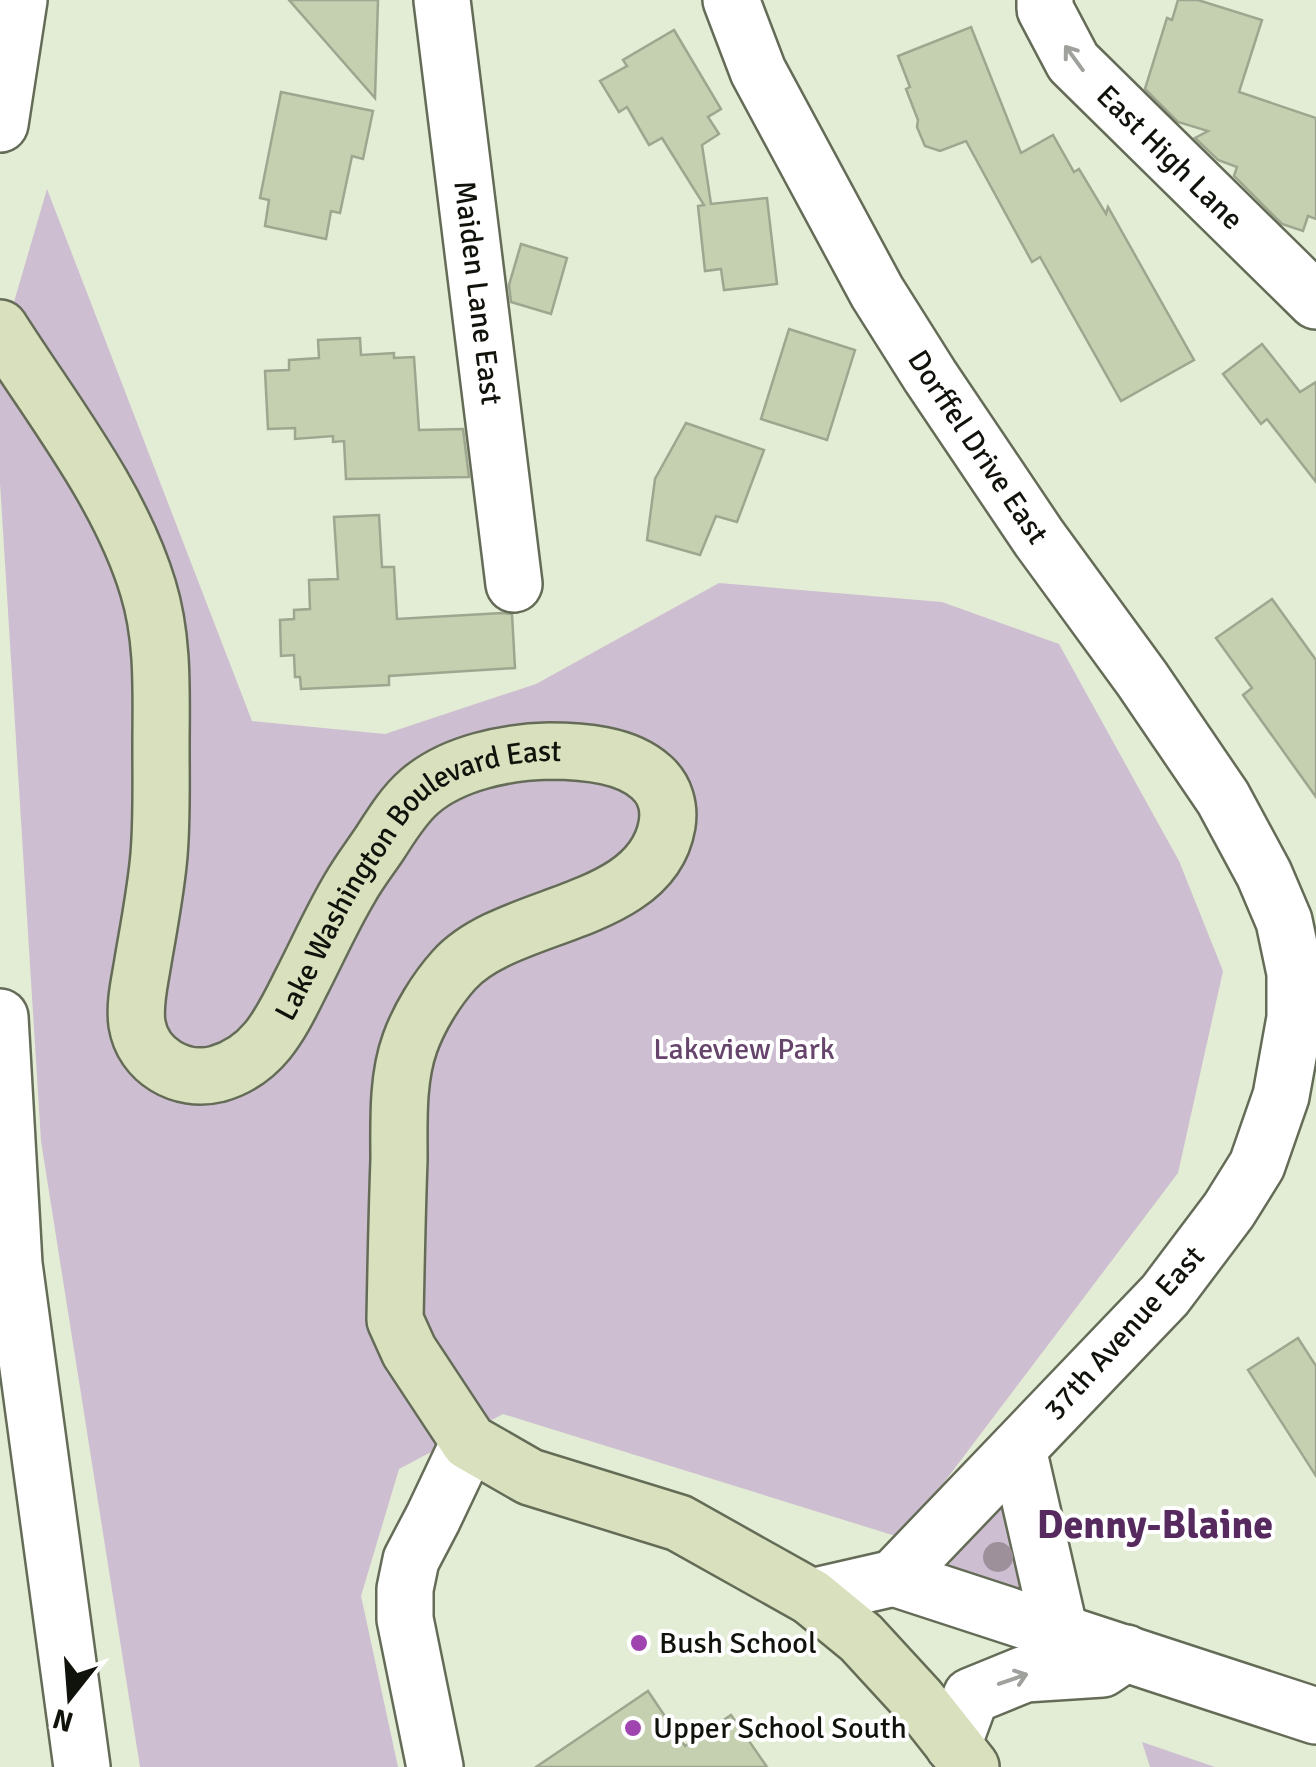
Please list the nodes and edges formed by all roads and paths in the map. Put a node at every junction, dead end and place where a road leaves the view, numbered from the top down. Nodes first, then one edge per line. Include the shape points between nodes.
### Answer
1 (19, 0) edge
2 (442, 0) edge
3 (731, 0) edge
4 (1045, 0) edge
5 (0, 124) edge
6 (1316, 300) edge
7 (0, 328) edge
8 (514, 584) dead end
9 (1264, 874) joint
10 (0, 1017) edge
11 (468, 1442) junction
12 (1018, 1449) junction
13 (894, 1578) junction
14 (811, 1597) junction
15 (1060, 1632) junction
16 (1126, 1653) junction
17 (1316, 1716) edge
18 (962, 1756) edge
19 (82, 1767) edge
20 (435, 1767) edge

1 - 5 street
2 - 8 street, Maiden Lane East
3 - 9 street, Dorffel Drive East via 758,71 877,292 1039,538 1223,798
6 -> 4 street, East High Lane via 1074,62
7 - 11 main road, Lake Washington Boulevard East via 120,516 149,589 161,660 160,853 136,1002 145,1048 162,1066 209,1076 258,1054 350,888 418,793 444,774 513,754 564,751 638,767 666,797 665,836 637,877 486,945 456,967 409,1046 400,1093 395,1320
9 - 12 street, 37th Avenue East via 1296,973 1280,1096 1258,1165 1165,1295
10 - 19 street via 14,1264
11 - 14 main road, Lake Washington Boulevard East via 530,1477 679,1523
11 - 20 street via 411,1560 404,1589
12 - 13 street, 37th Avenue East
12 - 15 street
13 - 14 street
13 - 15 street
14 - 18 main road, Lake Washington Boulevard East via 861,1638
15 - 16 street
16 - 17 street
18 -> 16 street via 971,1696 1024,1674 1102,1669

